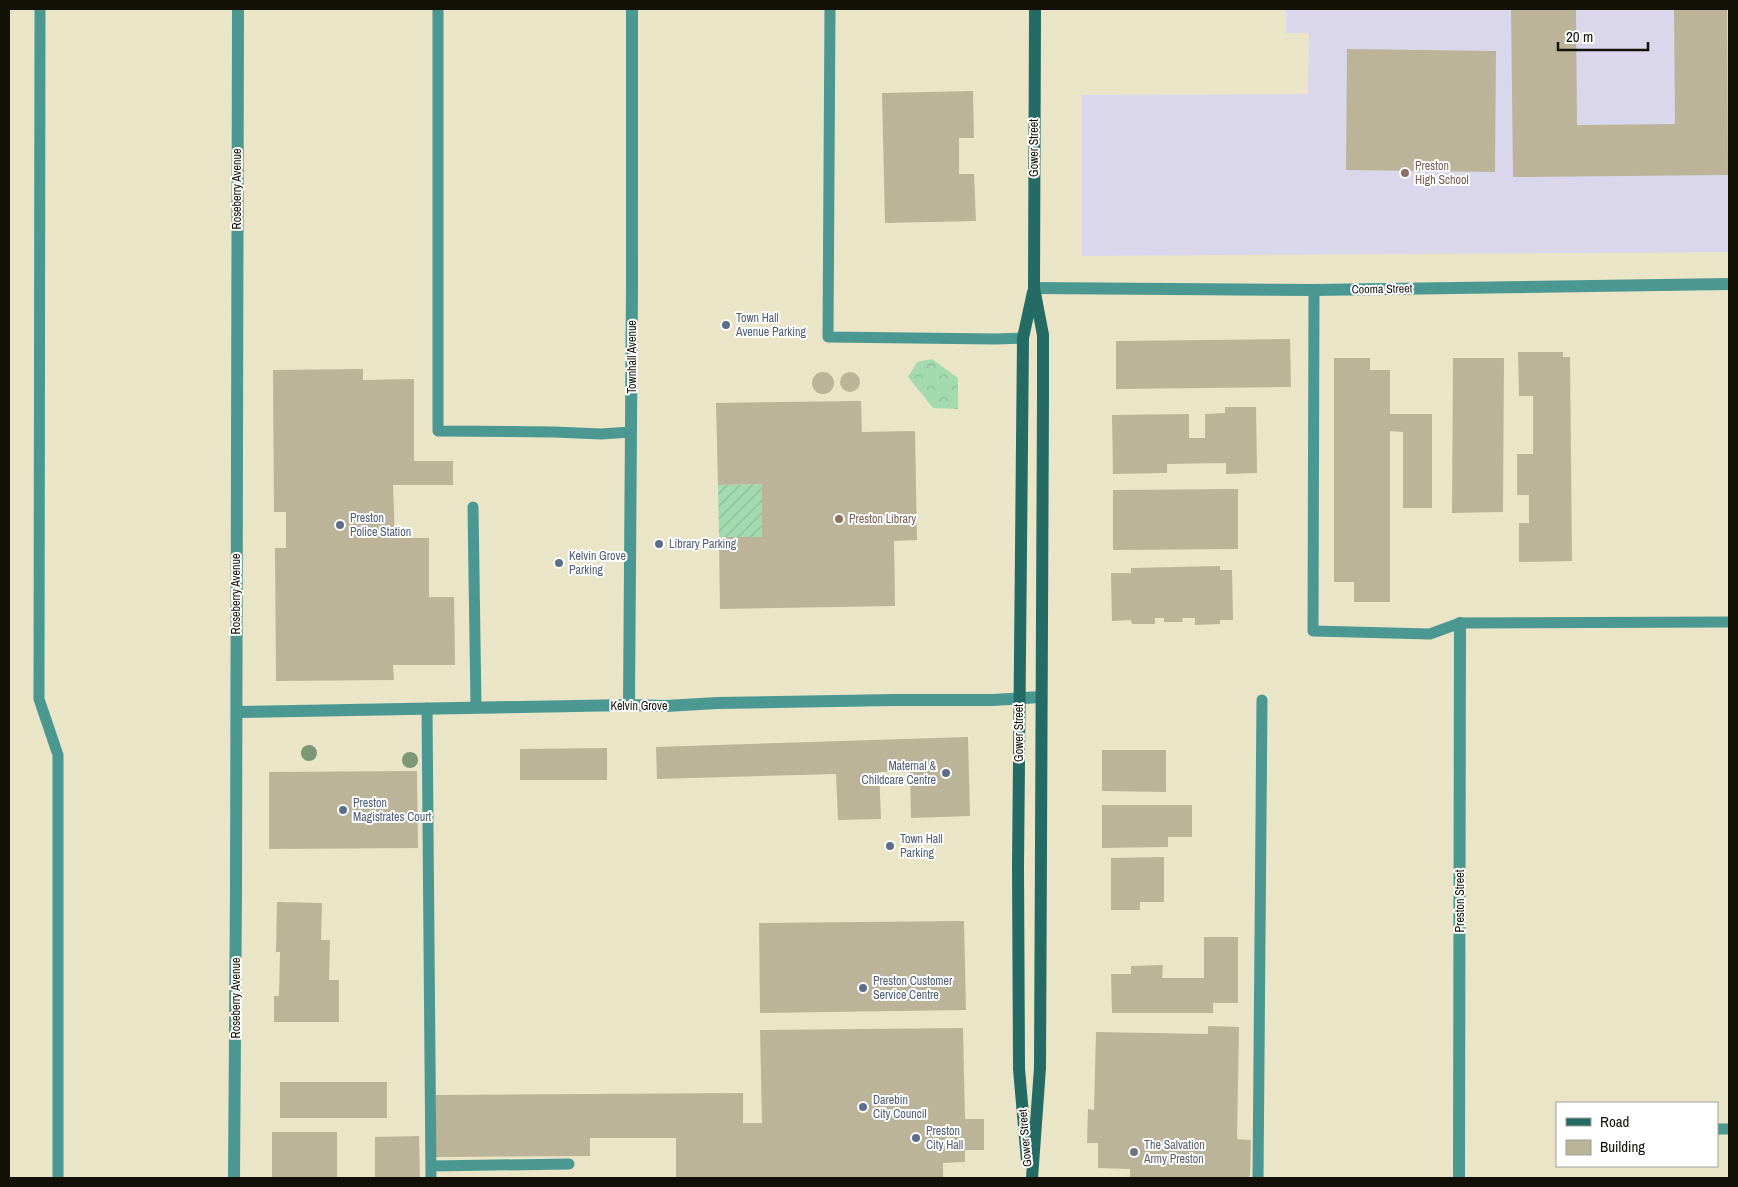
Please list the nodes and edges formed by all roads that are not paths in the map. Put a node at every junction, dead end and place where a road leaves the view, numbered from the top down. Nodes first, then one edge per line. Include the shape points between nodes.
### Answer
1 (40, 9) edge
2 (238, 9) edge
3 (438, 9) edge
4 (632, 9) edge
5 (830, 9) edge
6 (1035, 9) edge
7 (1729, 284) edge
8 (1034, 288) junction
9 (1314, 290) junction
10 (1023, 338) junction
11 (631, 432) junction
12 (472, 507) dead end
13 (1729, 622) edge
14 (1460, 623) junction
15 (1041, 697) junction
16 (1019, 698) junction
17 (1262, 700) dead end
18 (629, 705) junction
19 (476, 707) junction
20 (427, 708) junction
21 (237, 712) junction
22 (569, 1164) dead end
23 (431, 1172) edge
24 (58, 1178) edge
25 (234, 1178) edge
26 (1030, 1178) edge
27 (1258, 1178) edge
28 (1459, 1178) edge

1 - 24 lane via 39,699 58,755
2 - 21 street, Roseberry Avenue
3 - 11 lane via 438,431
4 - 11 street, Townhall Avenue
5 - 10 lane via 828,337
6 - 8 street, Gower Street
7 - 9 street, Cooma Street
8 - 9 street, Cooma Street
8 - 10 street, Gower Street
8 - 15 street, Gower Street via 1043,335
9 - 14 lane via 1313,631 1430,634
10 - 16 street, Gower Street
11 - 18 street, Townhall Avenue
12 - 19 lane
13 - 14 lane
14 - 28 street, Preston Street
15 - 16 street, Kelvin Grove
15 - 26 street, Gower Street via 1040,1068
16 - 18 street, Kelvin Grove
16 - 26 street, Gower Street via 1019,1069
17 - 27 lane
18 - 19 street, Kelvin Grove
19 - 20 street, Kelvin Grove
20 - 21 street, Kelvin Grove
20 - 23 lane
21 - 25 street, Roseberry Avenue
22 - 23 lane

